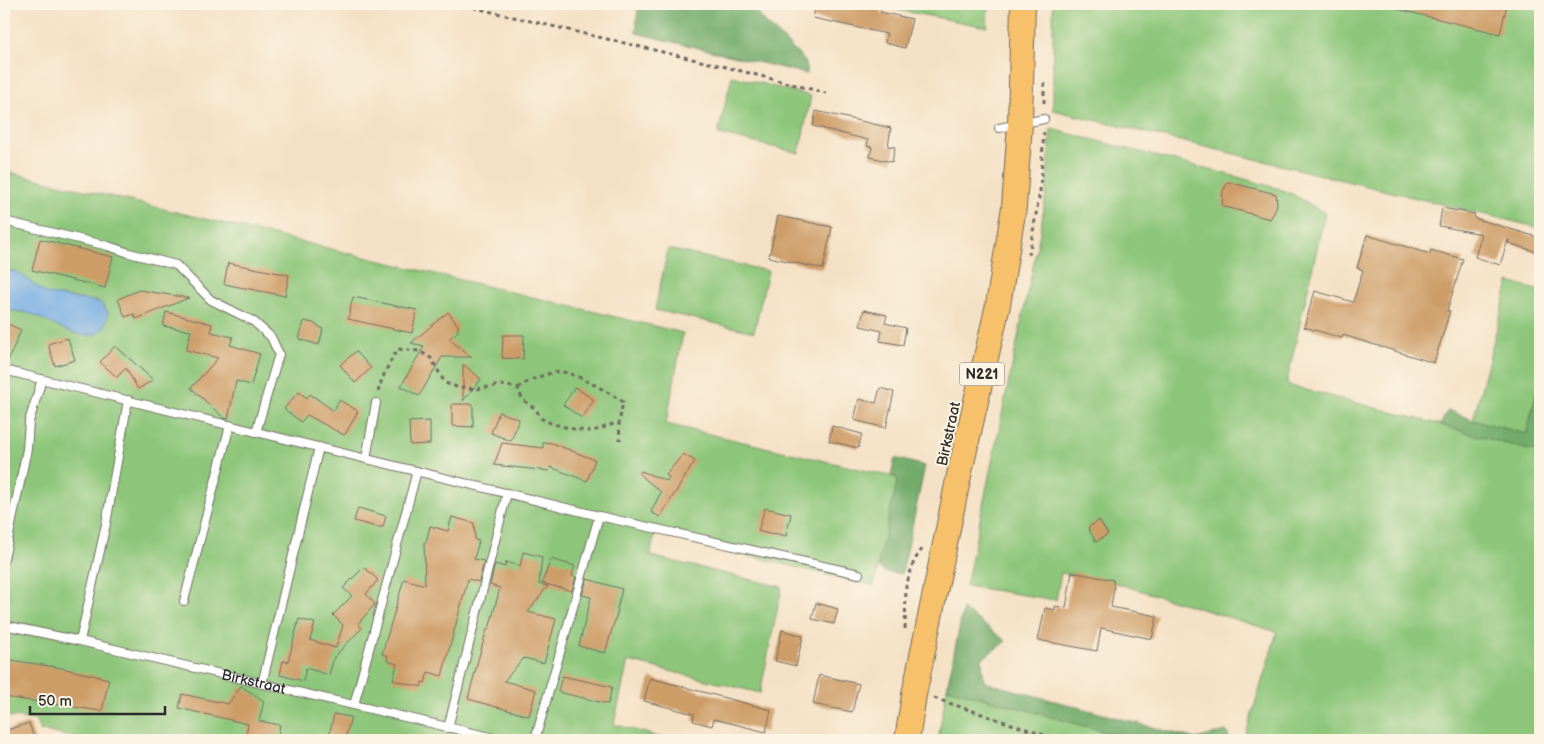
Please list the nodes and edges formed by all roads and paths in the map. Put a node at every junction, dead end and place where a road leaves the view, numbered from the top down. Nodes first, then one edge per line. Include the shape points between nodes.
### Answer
1 (458, 4) edge
2 (1023, 4) edge
3 (826, 93) dead end
4 (1044, 119) dead end
5 (1010, 126) junction
6 (4, 221) edge
7 (4, 370) edge
8 (42, 379) junction
9 (518, 388) junction
10 (128, 400) junction
11 (376, 403) joint
12 (619, 423) junction
13 (230, 425) junction
14 (256, 432) junction
15 (620, 440) dead end
16 (319, 447) junction
17 (366, 458) junction
18 (417, 471) junction
19 (507, 494) junction
20 (600, 516) junction
21 (923, 545) dead end
22 (4, 559) edge
23 (859, 574) dead end
24 (184, 601) dead end
25 (4, 625) edge
26 (905, 631) dead end
27 (80, 641) junction
28 (262, 684) junction
29 (933, 698) dead end
30 (354, 705) junction
31 (448, 728) junction
32 (503, 740) edge
33 (535, 740) edge
34 (907, 740) edge
35 (1060, 740) edge

1 - 3 path
2 - 5 main road, Birkstraat / N221
4 - 5 lane
5 - 34 main road, Birkstraat / N221 via 1014,207 998,305 958,480
6 - 14 lane via 176,266 211,300 253,320 271,337 279,354
7 - 8 lane
8 - 10 lane
8 - 22 lane via 29,422 27,449
9 - 11 path via 501,385 476,389 457,387 445,383 431,358 419,351 398,349 382,380
9 - 12 path via 522,400 548,422 590,431
9 - 12 path via 528,380 543,376 562,372 575,375 623,402
10 - 13 lane
10 - 27 lane via 106,524
11 - 17 lane
12 - 15 path
13 - 14 lane
13 - 24 lane
14 - 16 lane
16 - 17 lane
16 - 28 lane
17 - 18 lane
18 - 19 lane
18 - 30 lane
19 - 20 lane
19 - 31 lane
20 - 23 lane
20 - 33 lane
21 - 26 path via 906,586
25 - 27 lane, Birkstraat
27 - 28 lane, Birkstraat
28 - 30 lane, Birkstraat
29 - 35 path
30 - 31 lane, Birkstraat
31 - 32 lane, Birkstraat

